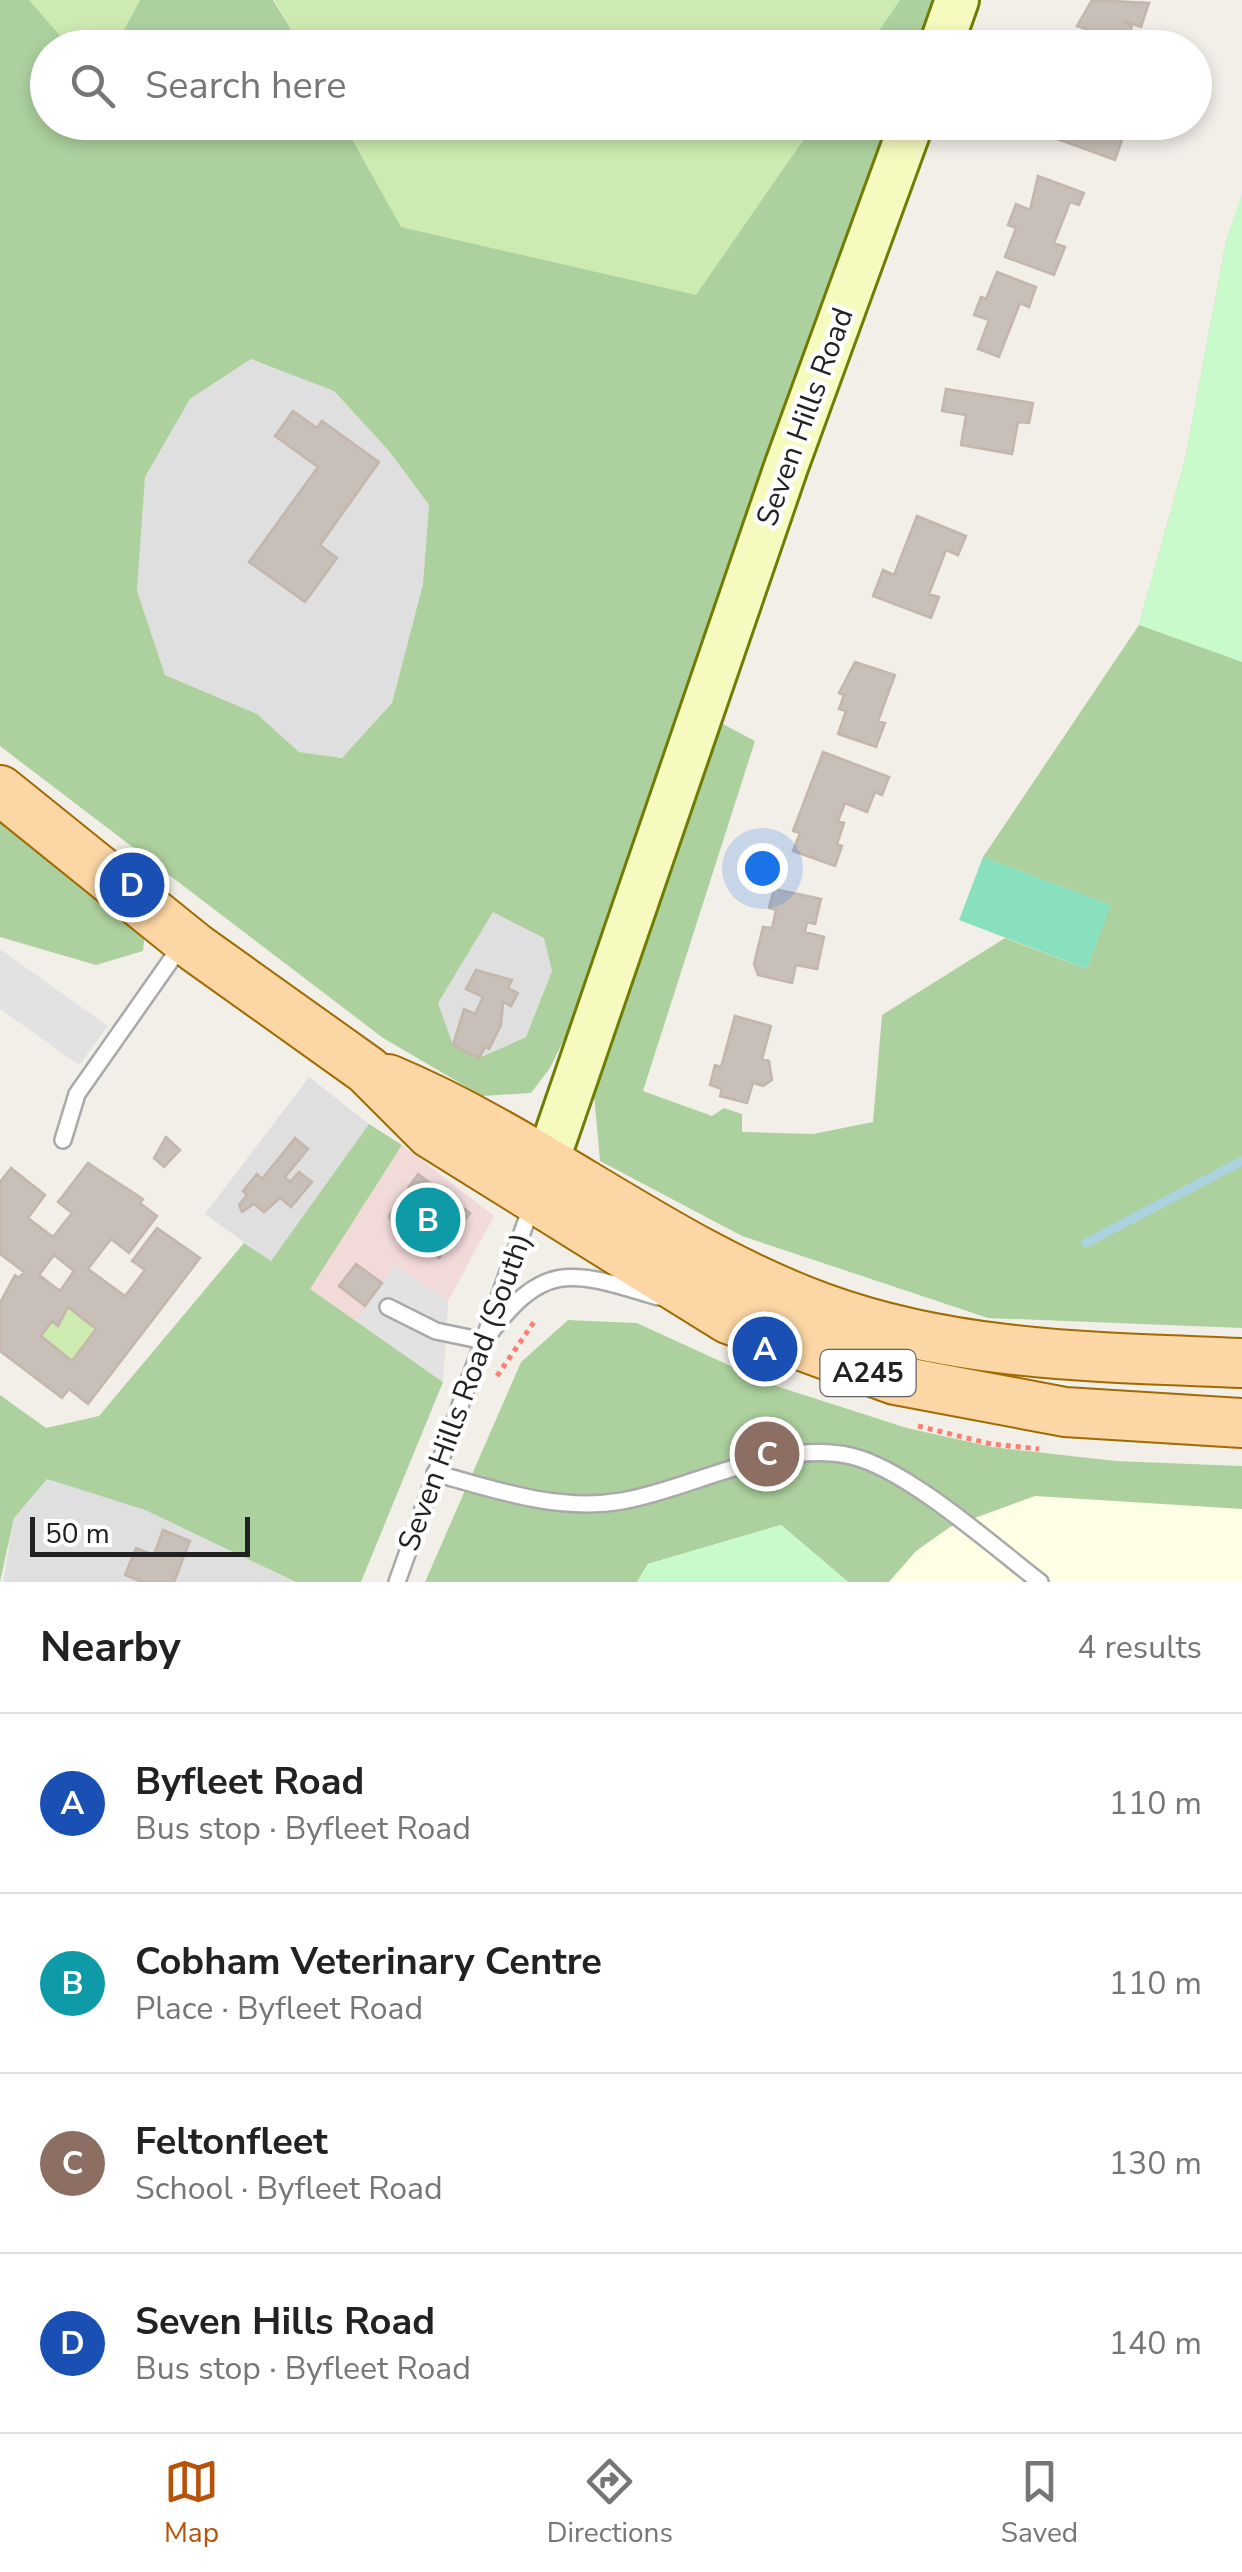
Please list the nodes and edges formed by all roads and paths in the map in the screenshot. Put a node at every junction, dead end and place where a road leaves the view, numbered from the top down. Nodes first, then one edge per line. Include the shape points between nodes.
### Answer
1 (957, 0) edge
2 (946, 30) edge
3 (905, 140) edge
4 (0, 790) edge
5 (185, 940) junction
6 (63, 1140) dead end
7 (551, 1181) junction
8 (388, 1307) dead end
9 (546, 1308) dead end
10 (728, 1319) junction
11 (484, 1341) junction
12 (1242, 1364) edge
13 (494, 1382) dead end
14 (900, 1420) dead end
15 (1242, 1423) edge
16 (1057, 1451) dead end
17 (436, 1472) junction
18 (396, 1582) edge
19 (1040, 1582) edge

1 - 2 main road
3 - 7 main road, Seven Hills Road via 565,1110
4 - 5 main road, A245
5 - 6 lane via 77,1094
5 - 7 main road, A245 via 366,1070 452,1106
7 - 10 main road, A245
7 - 11 lane, Seven Hills Road (South)
7 - 12 main road, A245 via 822,1308 976,1348
8 - 11 lane via 436,1331
9 - 13 path via 516,1341
10 - 11 lane via 624,1286 561,1277 530,1288
10 - 15 main road, A245 via 894,1380 1065,1412
11 - 17 lane, Seven Hills Road (South)
14 - 16 path via 991,1444
17 - 18 lane, Seven Hills Road (South)
17 - 19 lane via 530,1499 591,1503 653,1494 790,1454 853,1456 951,1513

